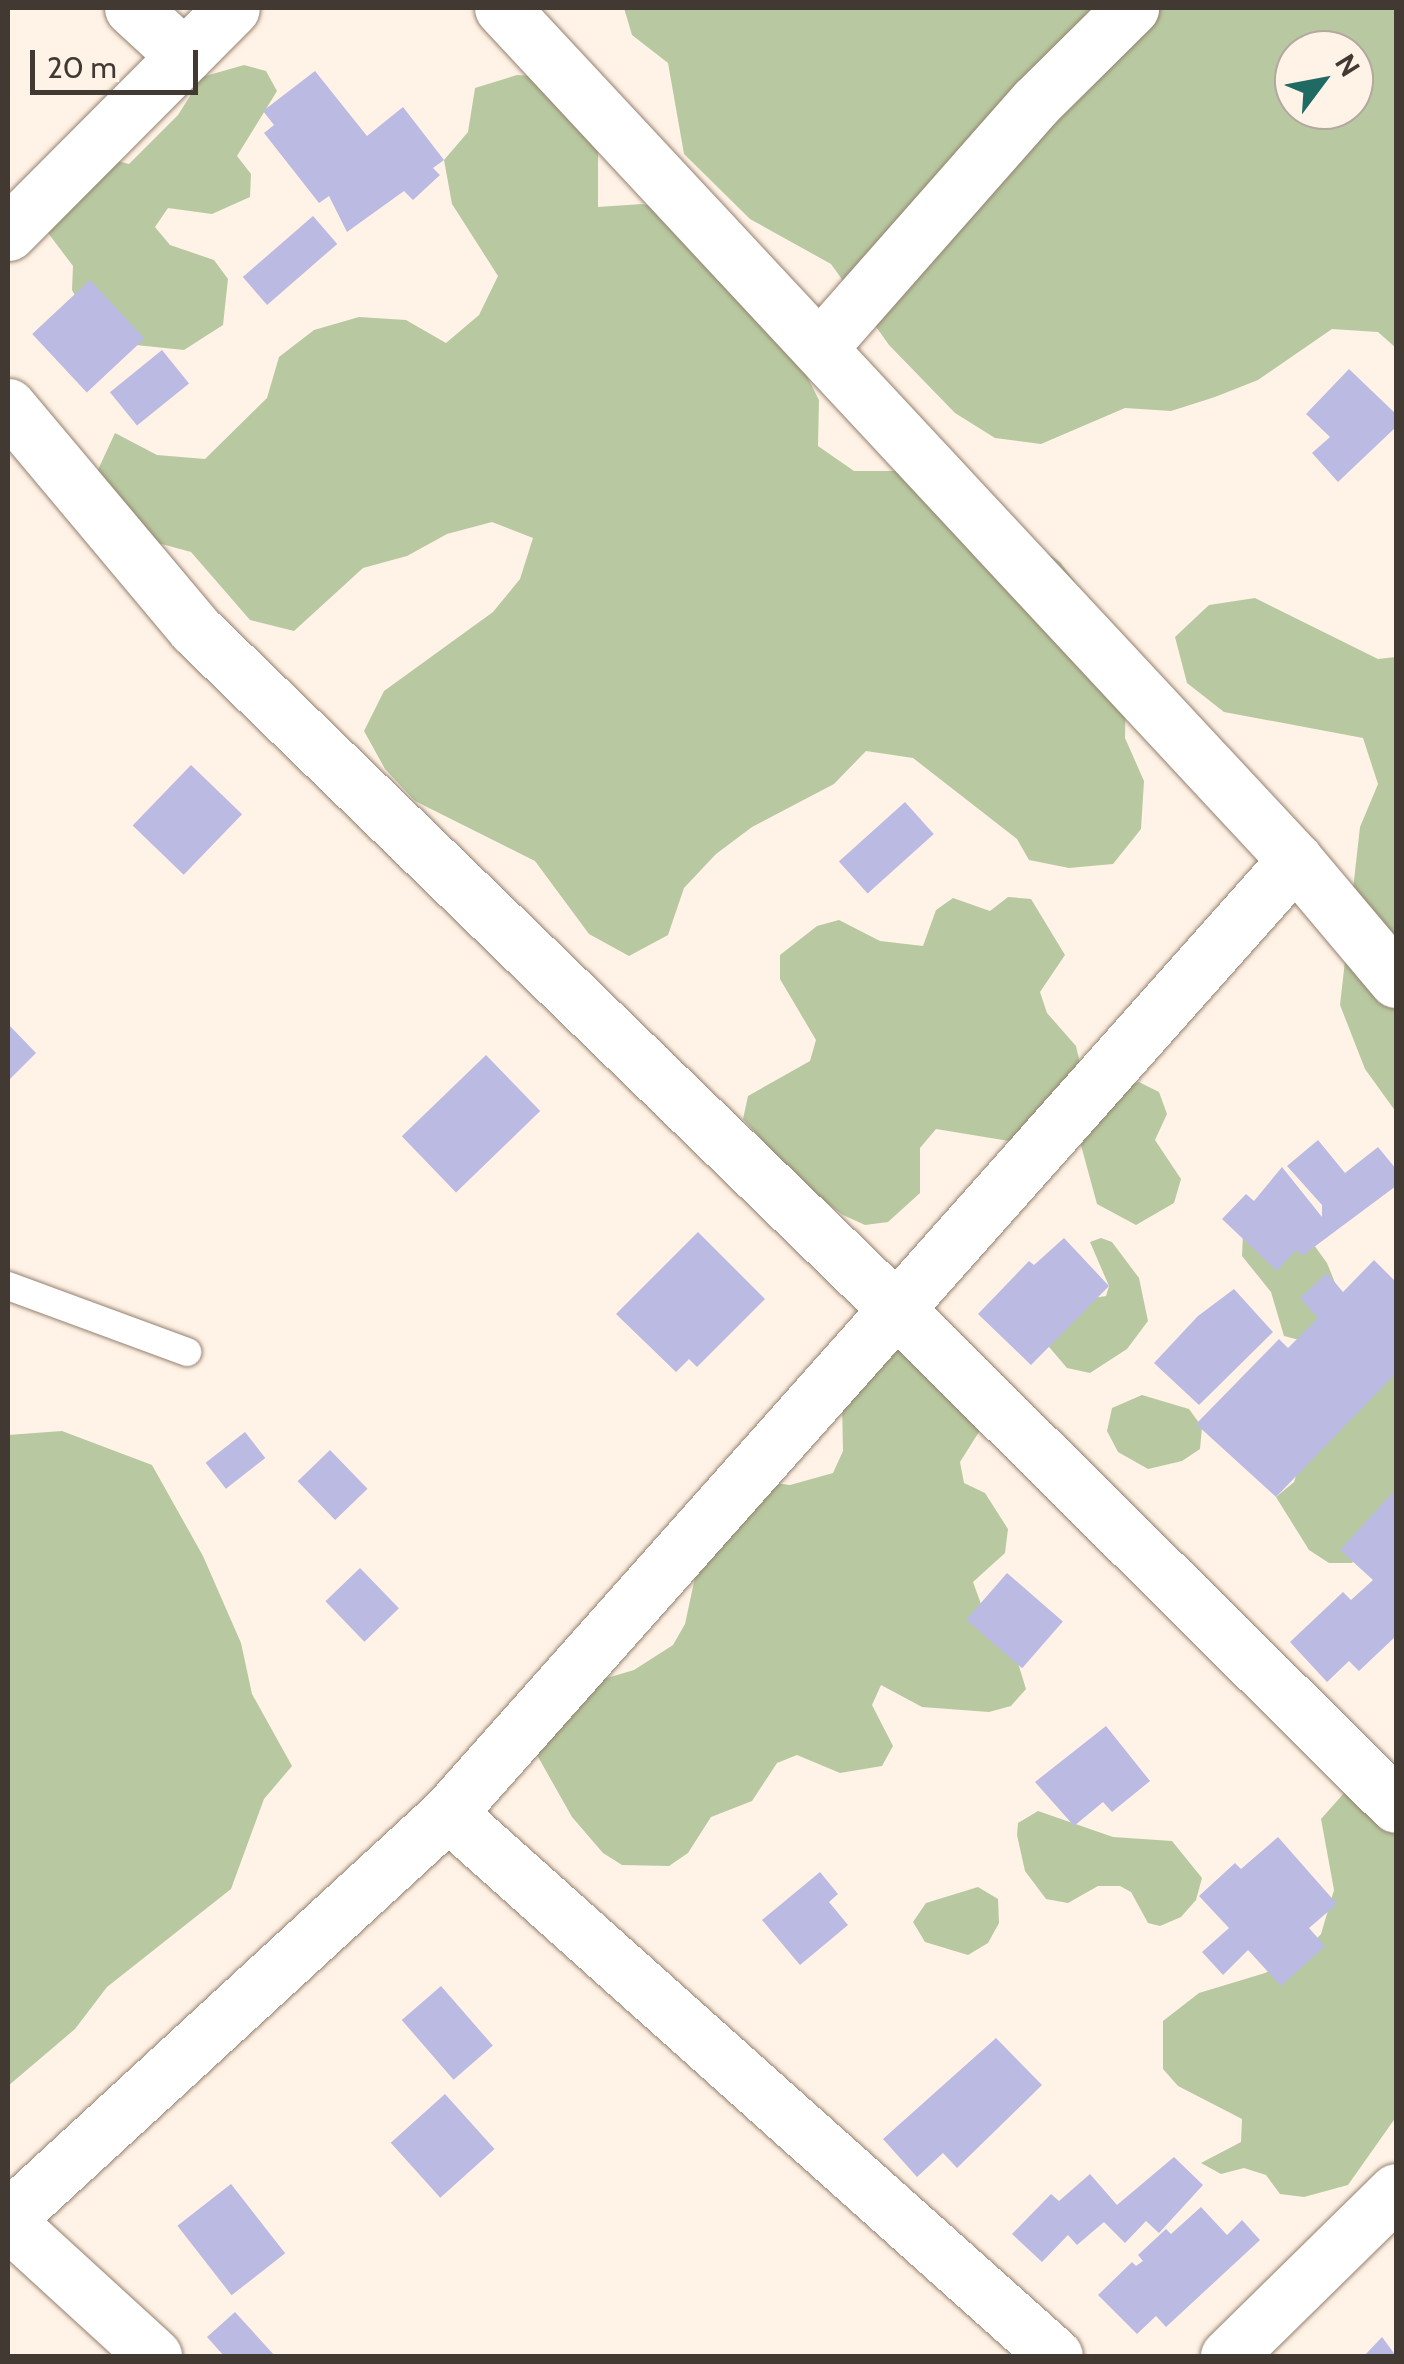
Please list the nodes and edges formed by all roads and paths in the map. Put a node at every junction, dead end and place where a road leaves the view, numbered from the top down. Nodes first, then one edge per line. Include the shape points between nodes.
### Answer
1 (132, 8) edge
2 (232, 8) edge
3 (502, 8) edge
4 (1131, 8) edge
5 (184, 56) junction
6 (8, 233) edge
7 (819, 348) junction
8 (8, 406) edge
9 (1295, 860) junction
10 (1396, 980) edge
11 (8, 1286) edge
12 (896, 1309) junction
13 (187, 1352) dead end
14 (1396, 1805) edge
15 (448, 1812) junction
16 (1396, 2191) edge
17 (8, 2220) edge
18 (154, 2356) edge
19 (1055, 2356) edge
20 (1228, 2356) edge

1 - 5 street
2 - 5 street
3 - 7 street
4 - 7 street via 1036,102
5 - 6 street
7 - 9 street
8 - 12 street via 195,629
9 - 10 street
9 - 12 street
11 - 13 lane
12 - 14 street
12 - 15 street
15 - 17 street
15 - 19 street
16 - 20 street
17 - 18 street

